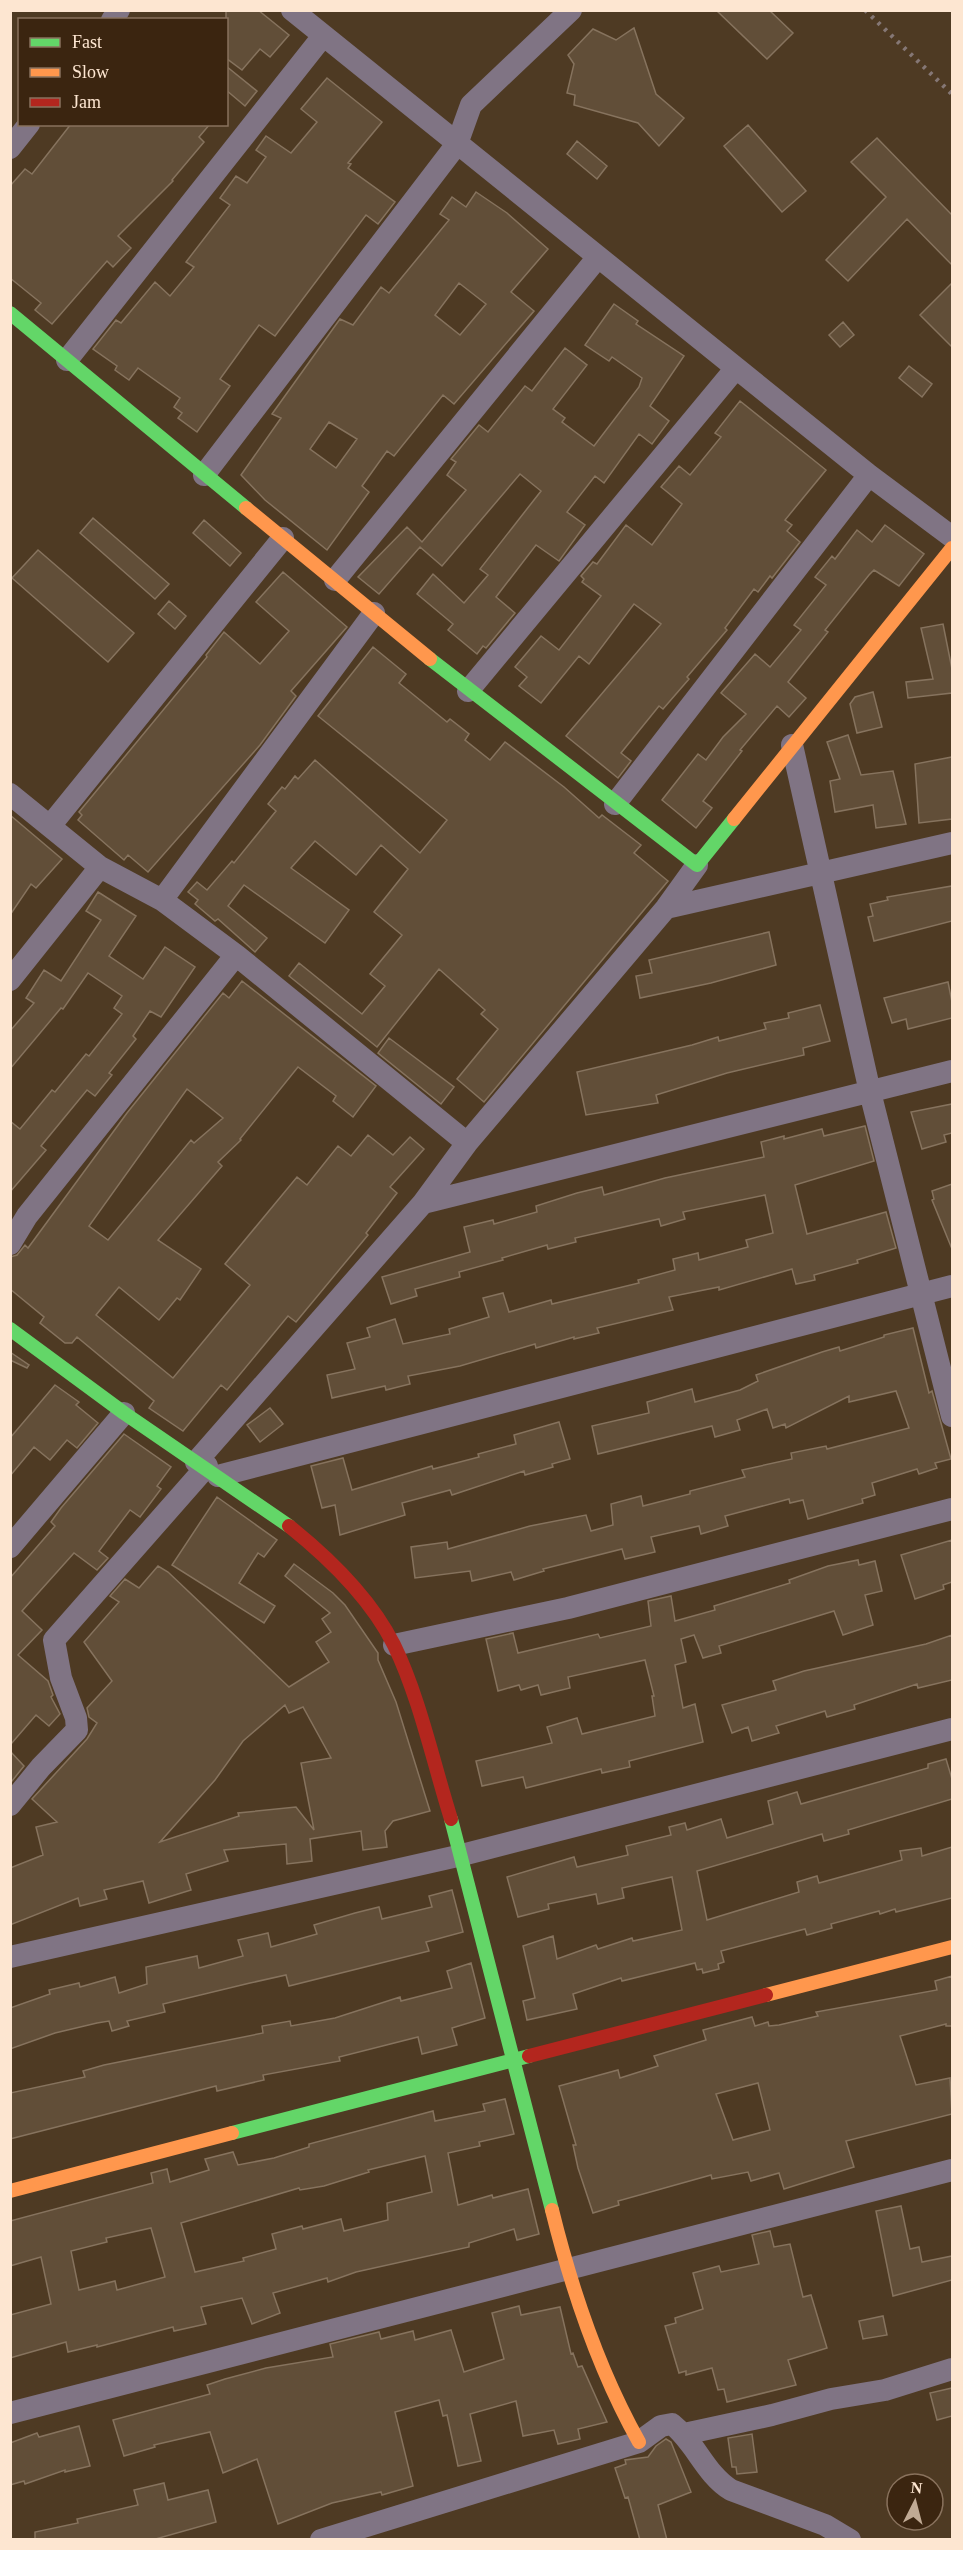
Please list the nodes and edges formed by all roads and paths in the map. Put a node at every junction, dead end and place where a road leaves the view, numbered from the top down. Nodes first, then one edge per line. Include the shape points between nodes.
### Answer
1 (292, 10) edge
2 (571, 10) edge
3 (323, 36) junction
4 (27, 126) edge
5 (457, 144) junction
6 (10, 148) edge
7 (598, 257) junction
8 (10, 313) edge
9 (67, 360) junction
10 (736, 368) junction
11 (204, 475) junction
12 (869, 475) junction
13 (952, 537) edge
14 (283, 538) junction
15 (952, 548) edge
16 (335, 580) junction
17 (374, 613) junction
18 (468, 691) junction
19 (792, 746) junction
20 (10, 794) edge
21 (615, 804) junction
22 (50, 826) junction
23 (952, 843) edge
24 (698, 865) junction
25 (100, 867) junction
26 (821, 874) junction
27 (162, 900) junction
28 (666, 908) junction
29 (236, 955) junction
30 (10, 980) edge
31 (952, 1071) edge
32 (870, 1092) junction
33 (467, 1143) junction
34 (423, 1203) junction
35 (10, 1244) edge
36 (952, 1287) edge
37 (920, 1295) junction
38 (10, 1329) edge
39 (124, 1413) junction
40 (952, 1416) edge
41 (207, 1468) junction
42 (952, 1509) edge
43 (10, 1547) edge
44 (394, 1645) junction
45 (952, 1729) edge
46 (10, 1805) edge
47 (462, 1855) junction
48 (952, 1947) edge
49 (10, 1957) edge
50 (516, 2062) junction
51 (952, 2170) edge
52 (10, 2191) edge
53 (567, 2270) junction
54 (952, 2369) edge
55 (10, 2413) edge
56 (684, 2434) junction
57 (639, 2442) junction
58 (321, 2540) edge
59 (850, 2540) edge

1 - 3 street
2 - 5 street via 471,105
3 - 5 street
3 - 9 street
4 - 6 street
5 - 7 street
5 - 11 street
7 - 10 street
7 - 16 street
8 - 9 street
9 - 11 street
10 - 12 street
10 - 18 street
11 - 14 street
12 - 13 street
12 - 21 street
14 - 16 street
14 - 22 street
15 - 19 street
16 - 17 street
17 - 18 street
17 - 27 street
18 - 21 street
19 - 24 street
19 - 26 street
20 - 22 street
21 - 24 street
22 - 25 street
23 - 26 street
24 - 28 street
25 - 27 street
25 - 30 street
26 - 28 street
26 - 32 street
27 - 29 street
28 - 33 street
29 - 33 street
29 - 35 street via 27,1216
31 - 32 street
32 - 34 street
32 - 37 street
33 - 34 street
34 - 41 street
36 - 37 street
37 - 40 street
37 - 41 street
38 - 39 street
39 - 41 street
39 - 43 street
41 - 44 street via 316,1548 359,1594
41 - 46 street via 54,1640 77,1730
42 - 44 street via 568,1608
44 - 47 street
45 - 47 street
47 - 49 street
47 - 50 street
48 - 50 street
50 - 52 street
50 - 53 street
51 - 53 street
53 - 55 street
53 - 57 street via 614,2397
54 - 56 street via 885,2390
56 - 57 street via 672,2424 661,2426
56 - 59 street via 717,2482 825,2525
57 - 58 street

